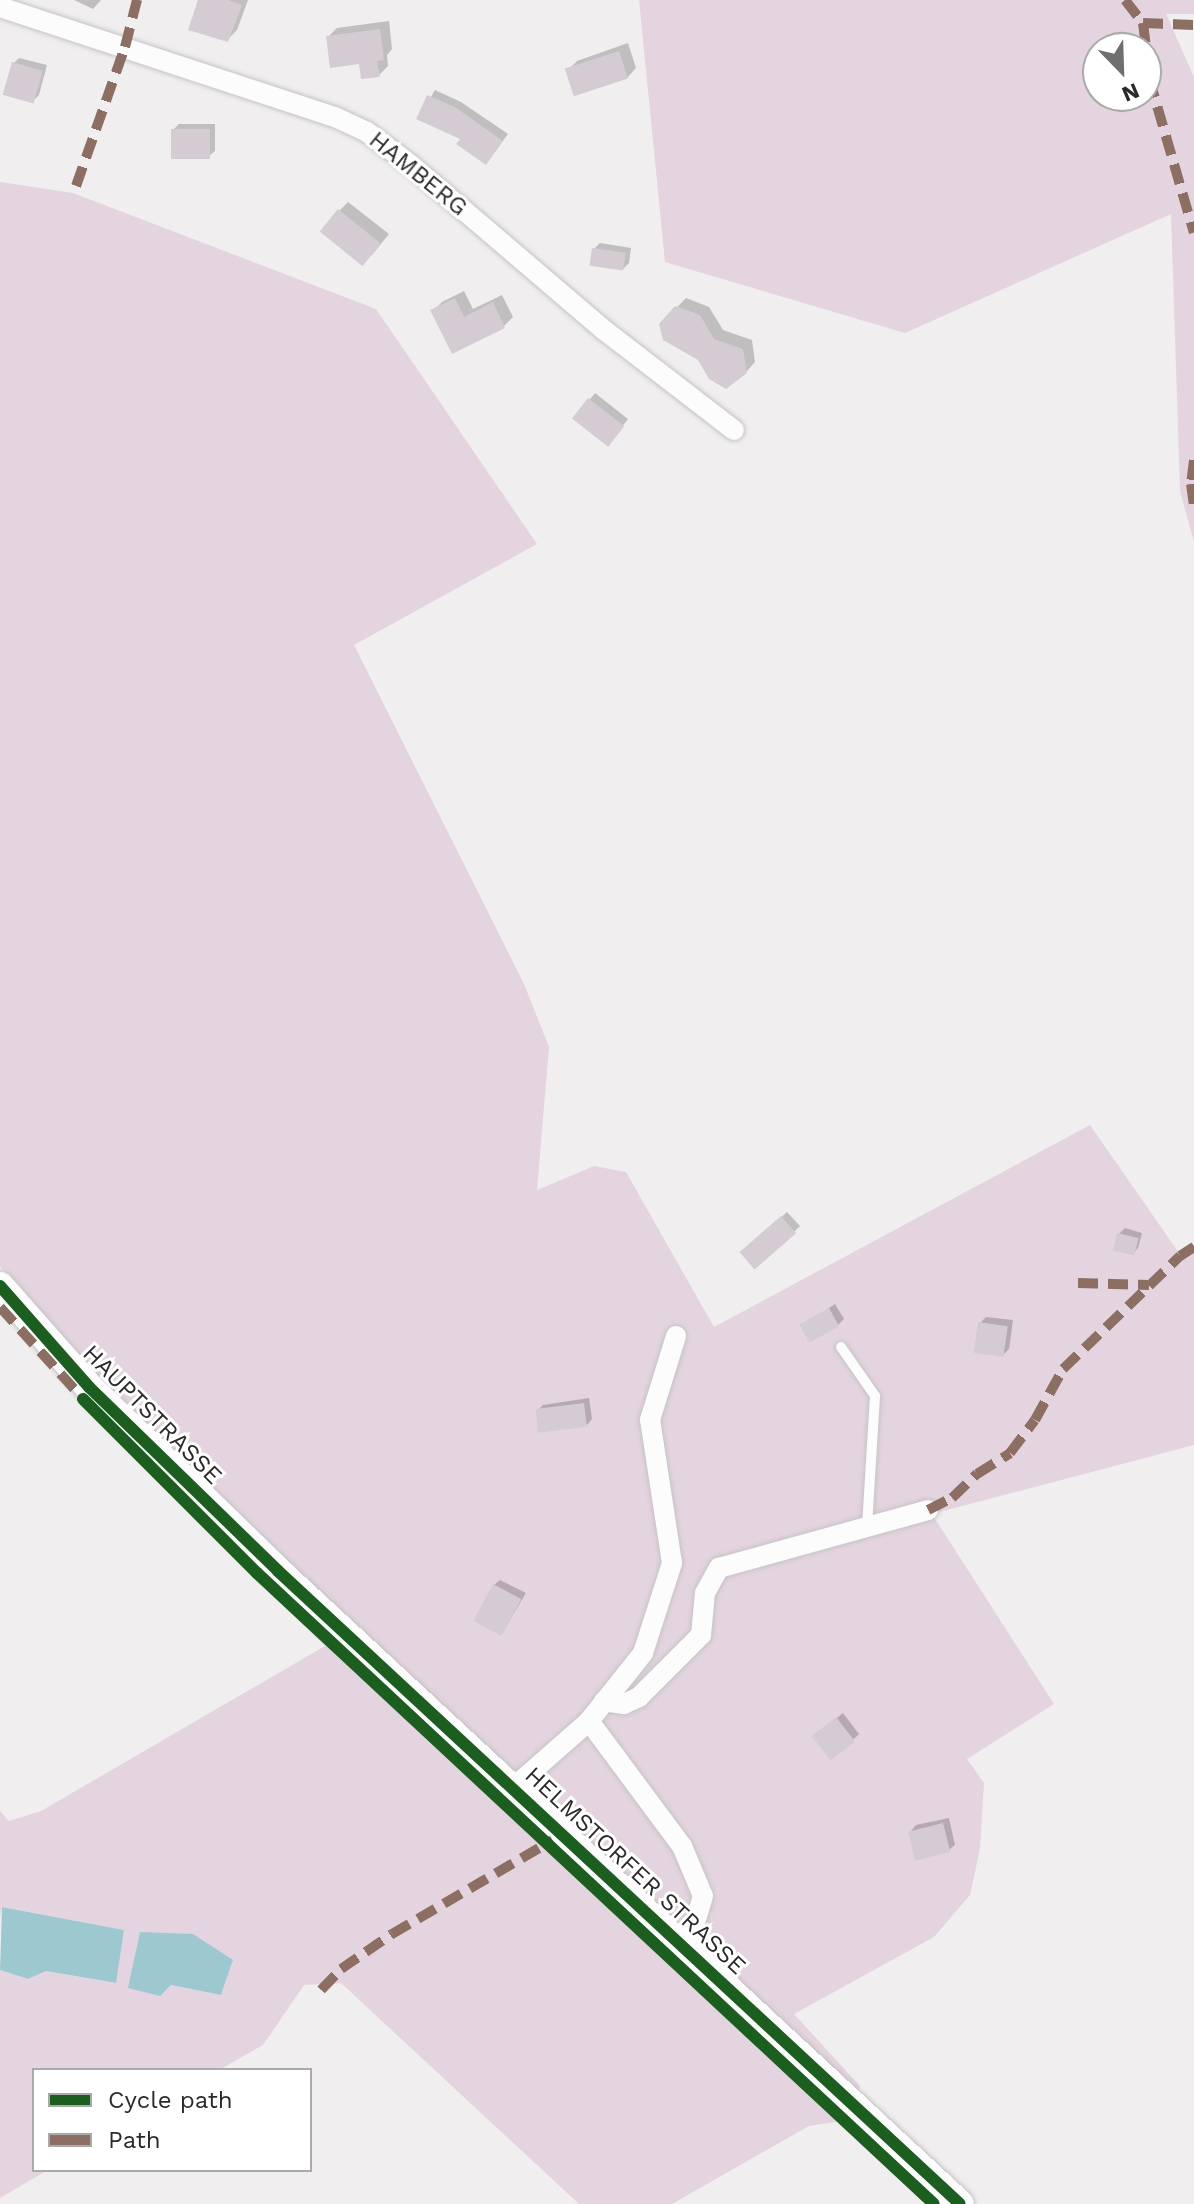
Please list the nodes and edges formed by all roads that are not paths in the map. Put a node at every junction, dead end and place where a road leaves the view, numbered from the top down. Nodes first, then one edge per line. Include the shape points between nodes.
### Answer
1 (0, 7) edge
2 (734, 430) dead end
3 (0, 1286) edge
4 (676, 1336) dead end
5 (841, 1347) dead end
6 (928, 1510) dead end
7 (867, 1525) junction
8 (278, 1571) joint
9 (604, 1701) junction
10 (589, 1721) junction
11 (514, 1787) junction
12 (687, 1950) junction
13 (960, 2204) edge

1 - 2 street, HAMBERG via 367,132 604,330
3 - 8 main road, HAUPTSTRASSE via 89,1387
4 - 9 street via 650,1420 672,1563 643,1653
5 - 7 lane via 875,1396
6 - 7 street
7 - 9 street via 719,1568 705,1593 701,1635 639,1697 624,1704
8 - 11 main road, HELMSTORFER STRASSE
9 - 10 street
10 - 11 street
10 - 12 street via 682,1846 693,1871 703,1896
11 - 12 main road, HELMSTORFER STRASSE
12 - 13 main road, HELMSTORFER STRASSE

